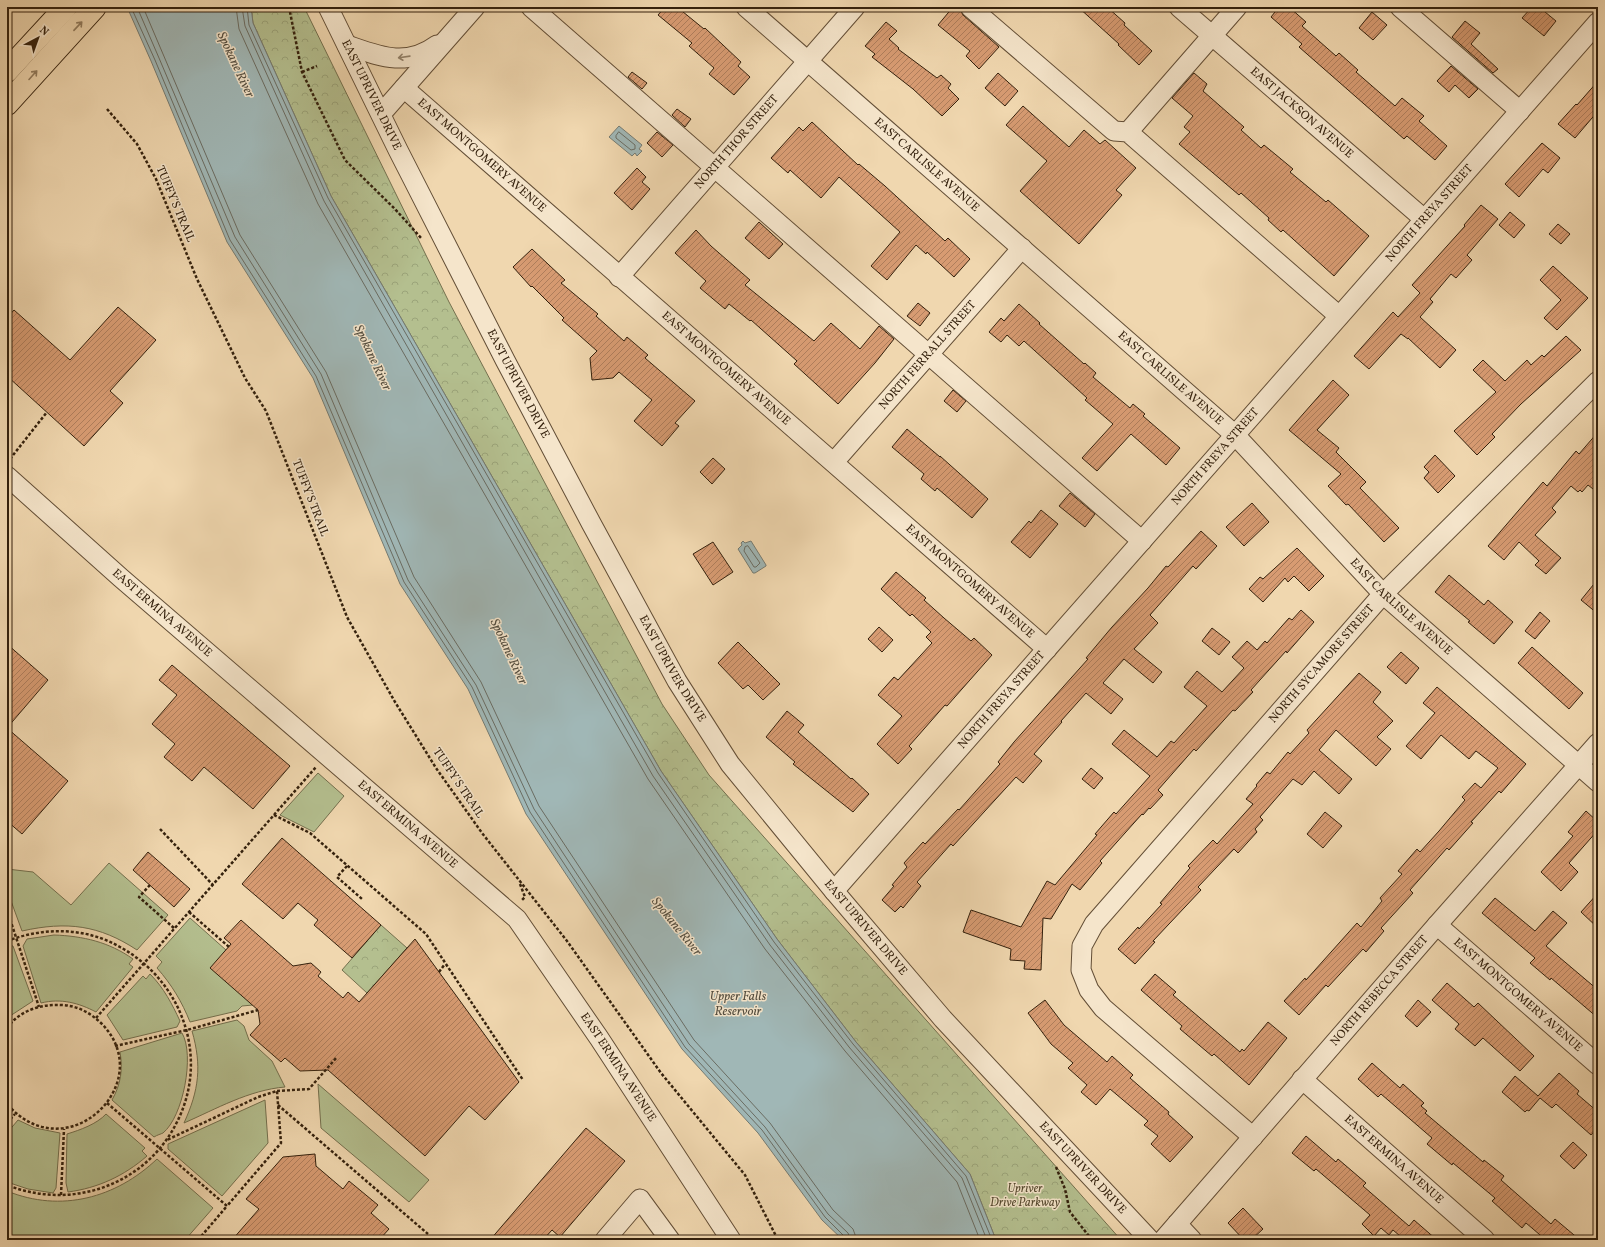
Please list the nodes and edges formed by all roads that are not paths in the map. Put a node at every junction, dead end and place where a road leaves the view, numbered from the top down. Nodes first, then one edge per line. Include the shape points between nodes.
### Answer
1 (66, 7) edge
2 (95, 7) edge
3 (328, 7) edge
4 (474, 7) edge
5 (531, 7) edge
6 (746, 7) edge
7 (855, 7) edge
8 (970, 7) edge
9 (1179, 7) edge
10 (1237, 7) edge
11 (1400, 7) edge
12 (1598, 22) edge
13 (451, 34) junction
14 (1212, 36) junction
15 (347, 46) junction
16 (808, 61) junction
17 (7, 71) edge
18 (404, 88) junction
19 (7, 104) edge
20 (1520, 111) junction
21 (381, 114) junction
22 (1128, 132) junction
23 (714, 168) junction
24 (1424, 219) junction
25 (1022, 248) junction
26 (619, 277) junction
27 (1339, 316) junction
28 (929, 354) junction
29 (1598, 381) edge
30 (1235, 435) junction
31 (834, 462) junction
32 (8, 468) edge
33 (1142, 540) junction
34 (1384, 594) junction
35 (1047, 649) junction
36 (1598, 743) edge
37 (1578, 765) junction
38 (1598, 782) edge
39 (834, 891) junction
40 (1438, 925) junction
41 (1598, 1065) edge
42 (1302, 1079) junction
43 (1252, 1138) junction
44 (1177, 1224) junction
45 (605, 1240) edge
46 (670, 1240) edge
47 (731, 1240) edge
48 (1150, 1240) edge
49 (1163, 1240) edge
50 (1192, 1240) edge
51 (1486, 1240) edge

1 - 17 main road
19 -> 2 main road
3 - 15 street, EAST UPRIVER DRIVE
4 - 13 street
5 - 23 street
6 - 16 street, EAST CARLISLE AVENUE
7 - 16 street, NORTH THOR STREET
8 - 22 street via 1114,131
9 - 14 street, EAST JACKSON AVENUE
10 - 14 street
11 - 20 street
12 - 20 street, NORTH FREYA STREET
13 -> 15 street via 434,47 415,56 403,58 386,58
13 - 18 street
14 - 22 street
14 - 24 street, EAST JACKSON AVENUE
15 - 21 street, EAST UPRIVER DRIVE
16 - 23 street, NORTH THOR STREET
16 - 25 street, EAST CARLISLE AVENUE
18 - 21 street
18 - 26 street, EAST MONTGOMERY AVENUE
20 - 24 street, NORTH FREYA STREET
21 - 39 street, EAST UPRIVER DRIVE via 505,360 676,681 730,764
22 - 27 street
23 - 26 street, NORTH THOR STREET
23 - 28 street
24 - 27 street, NORTH FREYA STREET
25 - 28 street, NORTH FERRALL STREET
25 - 30 street, EAST CARLISLE AVENUE
26 - 31 street, EAST MONTGOMERY AVENUE
27 - 30 street, NORTH FREYA STREET
28 - 31 street, NORTH FERRALL STREET
28 - 33 street
29 - 34 street, NORTH SYCAMORE STREET
30 - 33 street, NORTH FREYA STREET
30 - 34 street, EAST CARLISLE AVENUE
31 - 35 street, EAST MONTGOMERY AVENUE
32 - 47 street, EAST ERMINA AVENUE via 122,578 517,920
33 - 35 street, NORTH FREYA STREET
34 - 37 street, EAST CARLISLE AVENUE
34 - 43 street, NORTH SYCAMORE STREET via 1094,924 1082,946 1081,970 1089,990 1103,1008
35 - 39 street, NORTH FREYA STREET
36 - 37 street, NORTH REBECCA STREET
37 - 38 street, EAST CARLISLE AVENUE
37 - 40 street, NORTH REBECCA STREET
39 - 48 street, EAST UPRIVER DRIVE via 943,1019
40 - 41 street, EAST MONTGOMERY AVENUE
40 - 42 street, NORTH REBECCA STREET
42 - 43 street, NORTH REBECCA STREET
42 - 51 street, EAST ERMINA AVENUE
43 - 44 street, NORTH REBECCA STREET
44 - 49 street, NORTH REBECCA STREET
44 - 50 street
45 - 46 street via 640,1200

